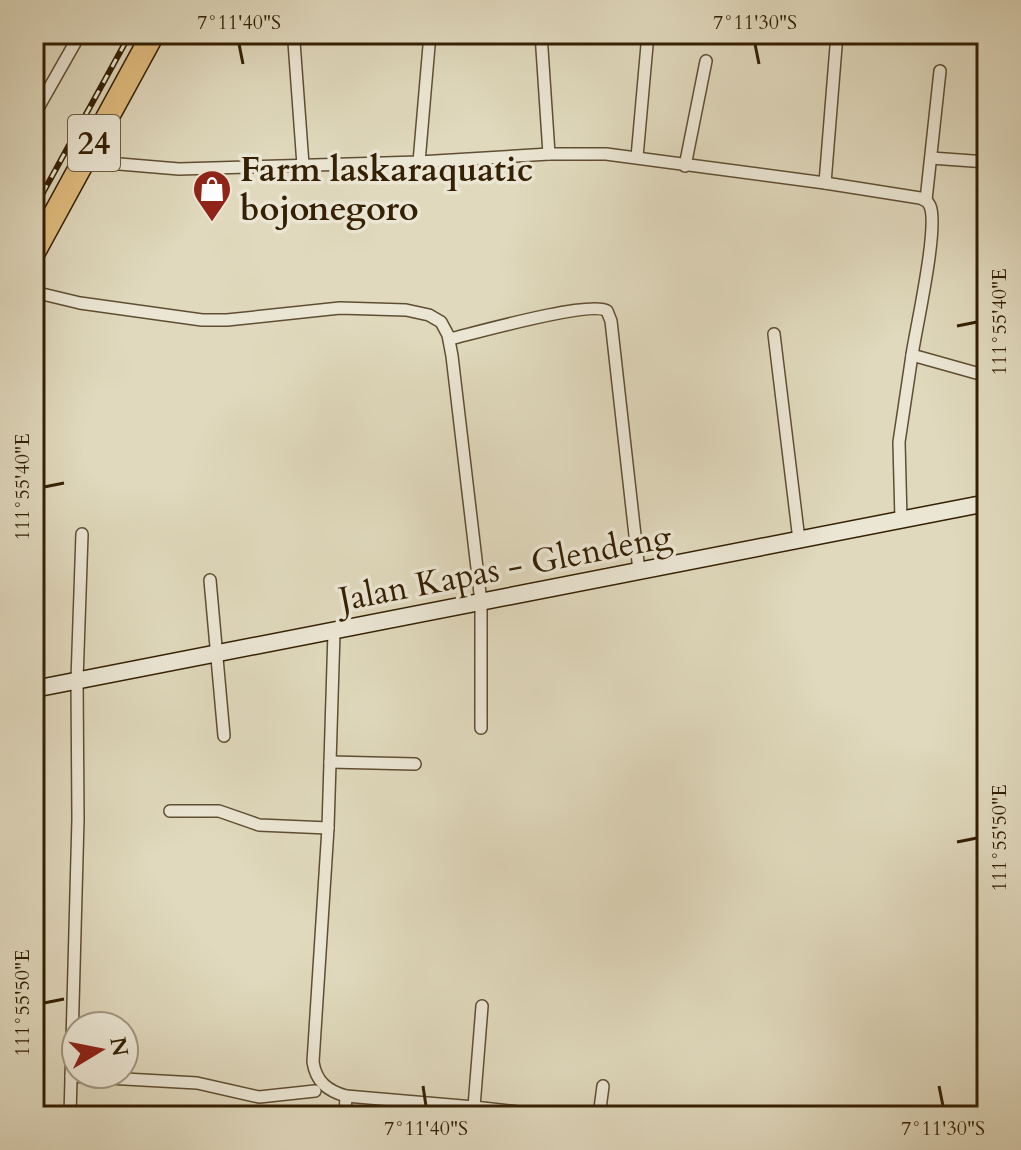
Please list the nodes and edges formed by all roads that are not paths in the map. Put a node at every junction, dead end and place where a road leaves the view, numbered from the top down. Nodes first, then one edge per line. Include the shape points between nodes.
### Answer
1 (80, 34) edge
2 (153, 34) edge
3 (255, 34) edge
4 (291, 34) edge
5 (430, 34) edge
6 (541, 34) edge
7 (648, 34) edge
8 (837, 34) edge
9 (249, 35) edge
10 (706, 61) dead end
11 (940, 71) dead end
12 (38, 98) edge
13 (34, 115) edge
14 (549, 154) junction
15 (637, 157) junction
16 (931, 158) junction
17 (84, 161) junction
18 (419, 162) junction
19 (987, 162) edge
20 (303, 165) junction
21 (685, 166) junction
22 (825, 183) junction
23 (926, 200) junction
24 (34, 252) edge
25 (34, 292) edge
26 (774, 334) dead end
27 (450, 339) junction
28 (912, 355) junction
29 (987, 376) edge
30 (987, 505) edge
31 (901, 520) junction
32 (82, 534) dead end
33 (799, 540) junction
34 (639, 571) junction
35 (34, 574) edge
36 (210, 580) dead end
37 (481, 602) junction
38 (334, 632) junction
39 (217, 654) junction
40 (77, 680) junction
41 (34, 689) edge
42 (481, 728) dead end
43 (224, 736) dead end
44 (330, 762) junction
45 (415, 764) dead end
46 (170, 811) dead end
47 (328, 828) junction
48 (482, 1006) dead end
49 (73, 1010) edge
50 (314, 1071) junction
51 (140, 1080) edge
52 (603, 1086) dead end
53 (71, 1090) edge
54 (315, 1091) junction
55 (341, 1094) junction
56 (474, 1112) edge
57 (70, 1116) edge
58 (345, 1116) edge
59 (555, 1116) edge
60 (599, 1116) edge

1 - 12 street
2 - 17 highway, 24
3 - 9 street
4 - 20 street
5 - 18 street
6 - 14 street
7 - 15 street
8 - 22 street
10 - 21 street
11 - 16 street
12 - 13 street
14 - 15 street
14 - 18 street
15 - 21 street
16 - 19 street
16 - 23 street
17 - 20 street via 154,169
17 - 24 highway, 24
18 - 20 street
21 - 22 street
22 - 23 street
23 - 28 street via 931,233
25 - 27 street via 202,320 315,309 406,310 438,319
26 - 33 street
27 - 34 street via 567,312 600,307 607,311
27 - 37 street
28 - 29 street
28 - 31 street via 899,442
30 - 31 main road, Jalan Kapas - Glendeng
31 - 33 main road, Jalan Kapas - Glendeng
32 - 40 street
33 - 34 main road, Jalan Kapas - Glendeng
34 - 37 main road, Jalan Kapas - Glendeng
35 - 41 street
36 - 39 street
37 - 38 main road, Jalan Kapas - Glendeng
37 - 42 street
38 - 39 main road, Jalan Kapas - Glendeng
38 - 44 street
39 - 40 main road, Jalan Kapas - Glendeng
39 - 43 street
40 - 41 main road, Jalan Kapas - Glendeng
40 - 49 street
44 - 45 street
44 - 47 street
46 - 47 street via 219,811 259,825
47 - 50 street
48 - 56 street
50 - 54 street
50 - 55 street
51 - 54 street via 197,1083 259,1097
52 - 60 street
53 - 57 street
54 - 55 street
55 - 56 street
55 - 58 street
56 - 59 street

